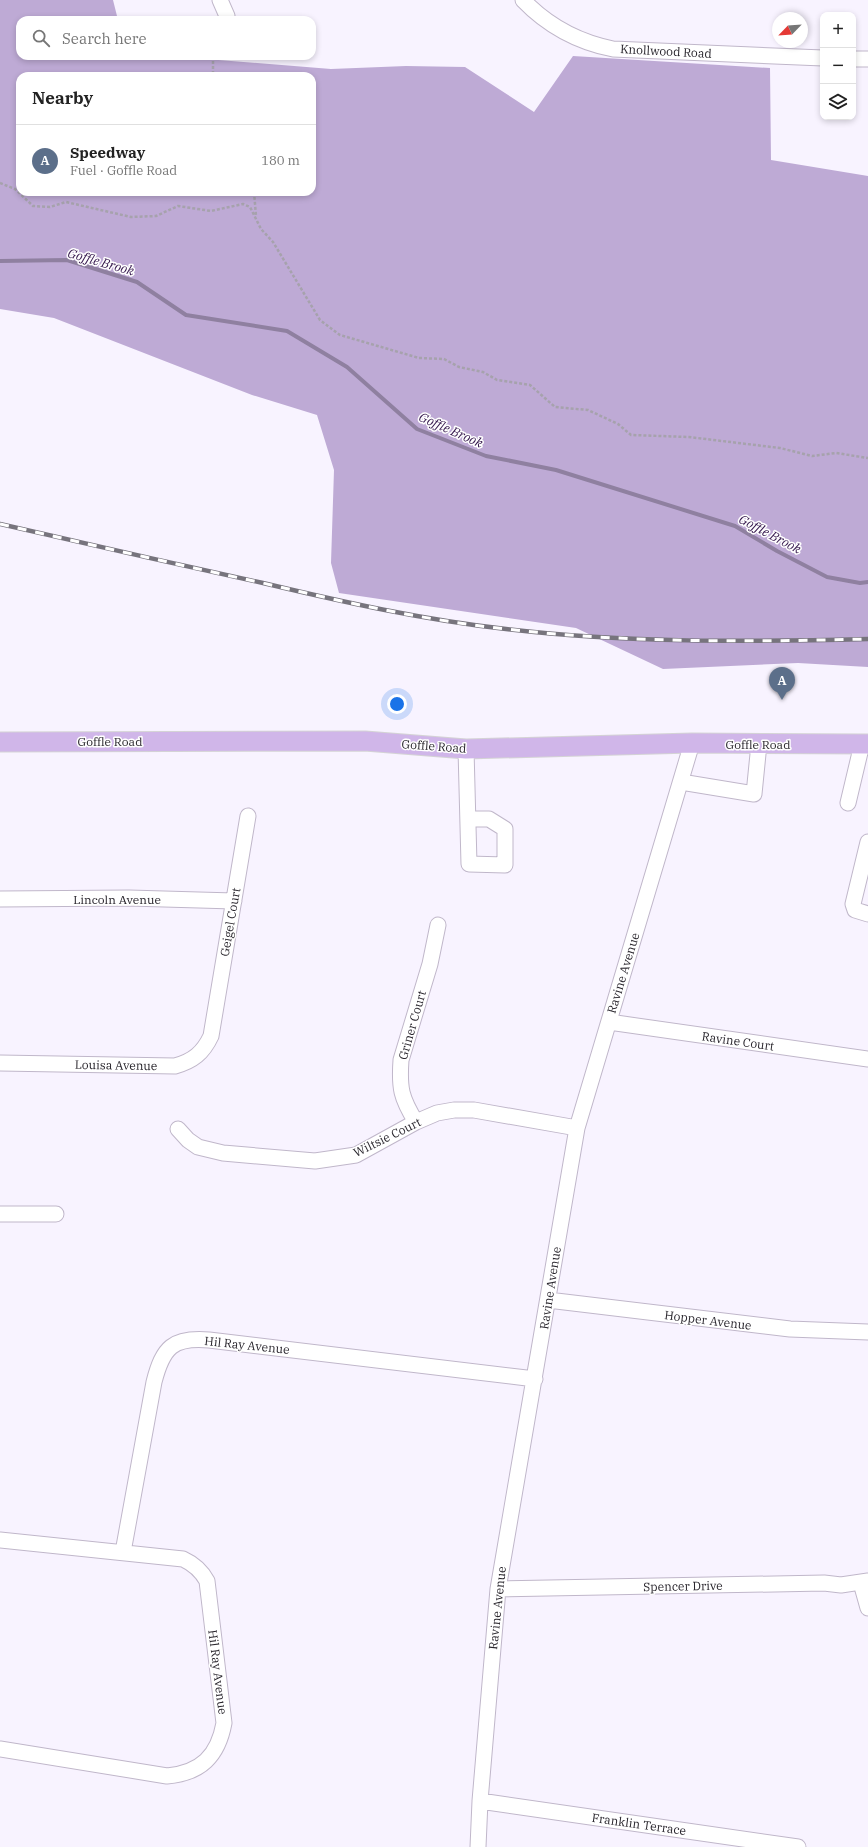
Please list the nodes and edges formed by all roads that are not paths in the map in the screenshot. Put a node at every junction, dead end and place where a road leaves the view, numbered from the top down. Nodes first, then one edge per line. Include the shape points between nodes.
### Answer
1 (220, 0) edge
2 (523, 0) edge
3 (227, 16) dead end
4 (820, 58) edge
5 (856, 59) edge
6 (868, 59) edge
7 (0, 742) edge
8 (692, 743) junction
9 (758, 744) junction
10 (865, 744) edge
11 (466, 749) junction
12 (681, 782) junction
13 (848, 803) dead end
14 (248, 816) dead end
15 (468, 819) dead end
16 (868, 842) edge
17 (0, 899) edge
18 (234, 901) junction
19 (868, 914) edge
20 (438, 925) dead end
21 (608, 1022) junction
22 (212, 1028) joint
23 (868, 1059) edge
24 (0, 1063) edge
25 (416, 1122) junction
26 (577, 1128) junction
27 (178, 1129) dead end
28 (0, 1214) edge
29 (56, 1214) dead end
30 (548, 1300) junction
31 (868, 1332) edge
32 (535, 1379) junction
33 (0, 1540) edge
34 (123, 1552) junction
35 (865, 1582) edge
36 (498, 1589) junction
37 (868, 1608) edge
38 (0, 1749) edge
39 (480, 1801) junction
40 (478, 1847) edge
41 (798, 1847) edge

1 - 3 street
2 - 4 street, Knollwood Road via 568,35 613,49
5 - 6 street
7 - 11 main road, Goffle Road via 365,741
8 - 9 main road, Goffle Road
8 - 11 main road, Goffle Road
8 - 12 street, Ravine Avenue
9 - 10 main road, Goffle Road
9 - 12 street via 754,794
10 - 13 street
11 - 15 street
12 - 21 street, Ravine Avenue
14 - 18 street, Geigel Court
16 - 19 street via 853,904 855,910
17 - 18 street, Lincoln Avenue via 129,898
18 - 22 street, Geigel Court
20 - 25 street, Griner Court via 430,964 401,1060 401,1092
21 - 23 street, Ravine Court
21 - 26 street, Ravine Avenue
22 - 24 street, Louisa Avenue via 206,1047 198,1056 176,1066
25 - 26 street, Wiltsie Court via 436,1113 474,1110
25 - 27 street, Wiltsie Court via 356,1155 315,1161 223,1153 198,1147
26 - 30 street, Ravine Avenue
28 - 29 street
30 - 31 street, Hopper Avenue via 790,1329
30 - 32 street, Ravine Avenue
32 - 34 street, Hil Ray Avenue via 209,1340 193,1339 178,1342 160,1361 154,1382
32 - 36 street, Ravine Avenue
33 - 34 street, Hil Ray Avenue
34 - 38 street, Hil Ray Avenue via 182,1559 192,1563 207,1581 224,1723 222,1738 216,1749 208,1760 195,1769 180,1775 167,1776
35 - 36 street, Spencer Drive via 841,1585 824,1583
35 - 37 street
36 - 39 street, Ravine Avenue
39 - 40 street, Ravine Avenue
39 - 41 street, Franklin Terrace

